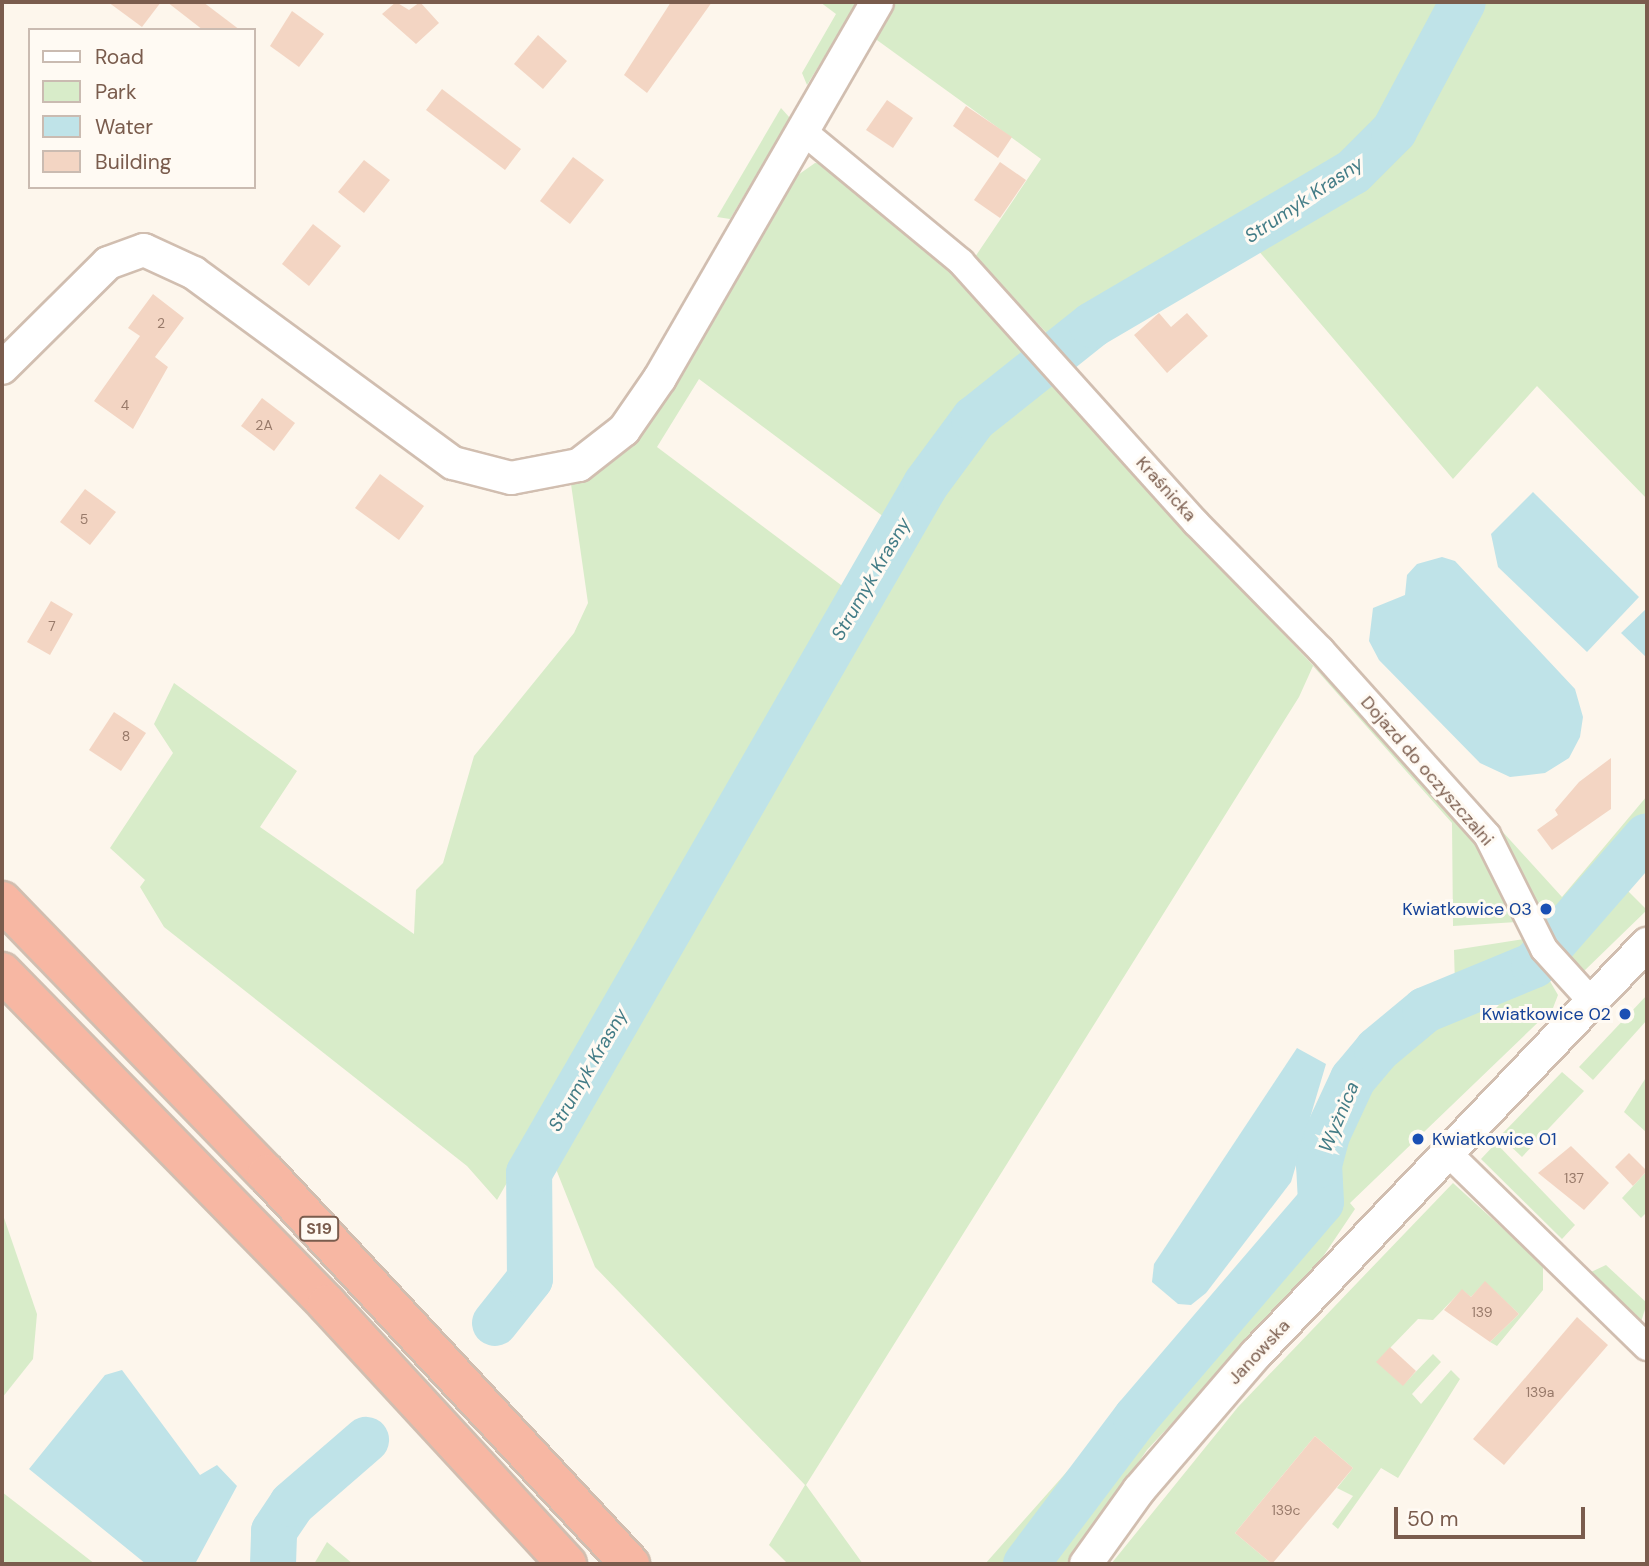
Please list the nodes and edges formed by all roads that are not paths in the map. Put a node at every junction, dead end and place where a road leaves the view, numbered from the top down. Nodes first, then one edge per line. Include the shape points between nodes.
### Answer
1 (877, 2) edge
2 (804, 131) junction
3 (2, 368) edge
4 (1321, 650) joint
5 (2, 901) edge
6 (1647, 944) edge
7 (2, 972) edge
8 (1592, 1002) junction
9 (1447, 1152) junction
10 (1647, 1348) edge
11 (567, 1564) edge
12 (630, 1564) edge
13 (1086, 1564) edge

1 - 2 street
2 - 3 street via 624,430 602,451 561,472 511,478 453,463 194,272 144,250 108,263
2 - 4 street, Kraśnicka via 961,262
4 - 8 street, Dojazd do oczyszczalni via 1487,835 1533,931
5 - 12 highway, S19 via 267,1174
6 - 8 street, Janowska
7 - 11 highway, S19 via 327,1304
8 - 9 street, Janowska
9 - 10 street
9 - 13 street, Janowska via 1208,1406

